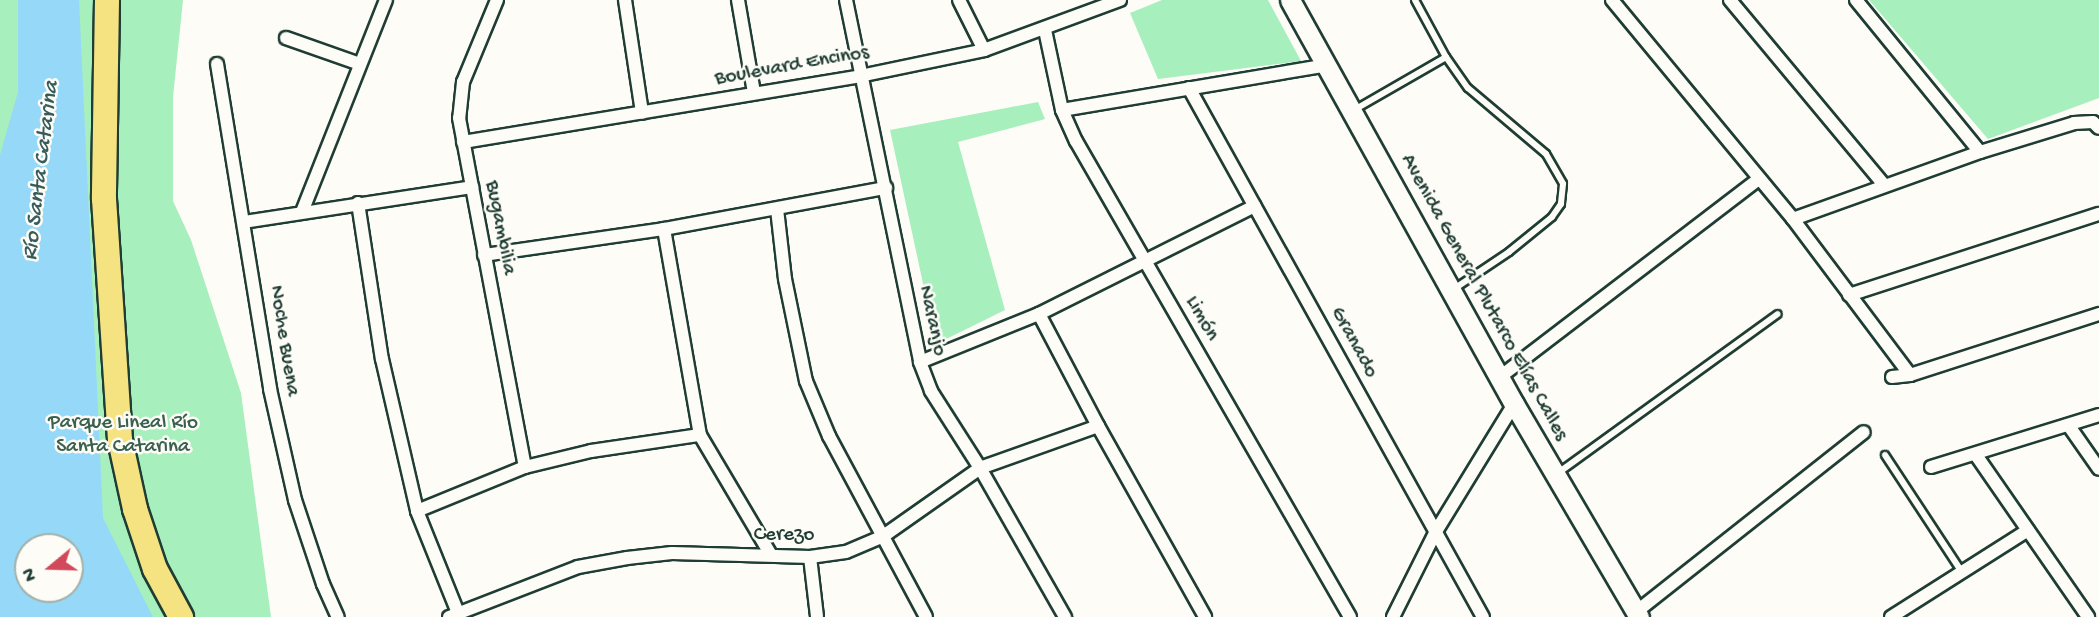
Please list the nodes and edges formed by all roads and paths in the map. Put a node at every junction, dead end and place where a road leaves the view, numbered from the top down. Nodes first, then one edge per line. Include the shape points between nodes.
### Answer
1 (107, 0) edge
2 (386, 0) edge
3 (497, 0) edge
4 (625, 0) edge
5 (738, 0) edge
6 (846, 0) edge
7 (959, 0) edge
8 (1120, 0) edge
9 (1290, 0) edge
10 (1415, 0) edge
11 (1612, 0) edge
12 (1730, 0) edge
13 (1856, 0) edge
14 (1045, 30) junction
15 (286, 38) dead end
16 (984, 50) junction
17 (1446, 57) junction
18 (216, 64) dead end
19 (360, 64) junction
20 (1328, 65) junction
21 (860, 76) junction
22 (1189, 88) junction
23 (754, 93) junction
24 (1062, 110) junction
25 (1353, 111) junction
26 (642, 113) junction
27 (2096, 125) edge
28 (463, 142) junction
29 (1980, 152) junction
30 (1759, 179) junction
31 (1884, 185) junction
32 (472, 187) junction
33 (886, 188) junction
34 (358, 204) junction
35 (1255, 206) junction
36 (777, 209) junction
37 (302, 212) junction
38 (2099, 214) edge
39 (1793, 219) junction
40 (244, 222) junction
41 (664, 229) junction
42 (484, 255) junction
43 (1147, 263) junction
44 (1452, 290) junction
45 (1849, 295) junction
46 (1040, 314) junction
47 (1778, 314) dead end
48 (2099, 314) edge
49 (920, 362) junction
50 (1910, 375) junction
51 (1501, 376) junction
52 (1892, 377) dead end
53 (1514, 404) junction
54 (2099, 415) edge
55 (1098, 426) junction
56 (2069, 426) junction
57 (1864, 432) dead end
58 (700, 436) junction
59 (1885, 455) dead end
60 (1976, 455) junction
61 (525, 467) junction
62 (1931, 467) dead end
63 (980, 468) junction
64 (2099, 470) edge
65 (1557, 474) junction
66 (417, 511) junction
67 (2028, 530) junction
68 (1435, 533) junction
69 (882, 537) junction
70 (771, 555) junction
71 (810, 557) junction
72 (1962, 572) junction
73 (453, 615) edge
74 (1637, 615) edge
75 (2083, 615) edge
76 (181, 617) edge
77 (338, 617) edge
78 (817, 617) edge
79 (926, 617) edge
80 (1065, 617) edge
81 (1205, 617) edge
82 (1350, 617) edge
83 (1393, 617) edge
84 (1483, 617) edge
85 (1891, 617) edge

1 - 76 highway via 104,199 120,440 135,509 155,569
2 - 19 street
3 - 28 street, Bugambilia via 463,82 459,101
4 - 26 street
5 - 23 street
6 - 21 street, Naranjo
7 - 16 street
8 - 14 street, Boulevard Encinos
9 - 20 street, Avenida General Plutarco Elías Calles
10 - 17 lane
11 - 30 street
12 - 31 street
13 - 29 street
14 - 16 street, Boulevard Encinos
14 - 24 street, Limón
15 - 19 street
16 - 21 street, Boulevard Encinos
17 - 25 lane
17 - 44 lane via 1484,104 1554,164 1564,194 1552,217 1531,236
18 - 40 street, Noche Buena
19 - 37 street
20 - 22 street
20 - 25 street, Avenida General Plutarco Elías Calles
21 - 23 street, Boulevard Encinos
21 - 33 street, Naranjo
22 - 24 street
22 - 35 street, Granado
23 - 26 street, Boulevard Encinos
24 - 43 street, Limón
25 - 44 street, Avenida General Plutarco Elías Calles
26 - 28 street, Boulevard Encinos
27 - 29 street via 2074,123
28 - 32 street, Bugambilia
29 - 31 street
30 - 39 street
30 - 51 street
31 - 39 street
32 - 34 street
32 - 42 street, Bugambilia
33 - 36 street
33 - 49 street, Naranjo
34 - 37 street
34 - 66 street via 382,359
35 - 43 street
35 - 68 street, Granado
36 - 41 street
36 - 69 street via 785,279 806,381
37 - 40 street
38 - 45 street
39 - 45 street
40 - 77 street, Noche Buena via 270,389 295,500
41 - 42 street
41 - 58 street
42 - 61 street, Bugambilia
43 - 46 street
43 - 82 street, Limón
44 - 51 street, Avenida General Plutarco Elías Calles
45 - 50 street
46 - 49 street
46 - 55 street
47 - 65 lane
48 - 50 street
49 - 63 street, Naranjo via 931,391
50 - 52 street
51 - 53 street, Avenida General Plutarco Elías Calles
53 - 65 street, Avenida General Plutarco Elías Calles
53 - 68 street
54 - 56 street
55 - 63 street, Cerezo
55 - 81 street
56 - 60 street
56 - 64 street
57 - 74 street
58 - 61 street via 591,451
58 - 70 street
59 - 72 lane
60 - 62 street
60 - 67 street
61 - 66 street
63 - 69 street, Cerezo
63 - 80 street, Naranjo
65 - 74 street, Avenida General Plutarco Elías Calles
66 - 73 street
67 - 72 street
67 - 75 street
68 - 83 street
68 - 84 street, Granado
69 - 71 street, Cerezo via 846,552
69 - 79 street
70 - 71 street, Cerezo
70 - 73 street, Cerezo via 672,553 578,567
71 - 78 street
72 - 85 street

